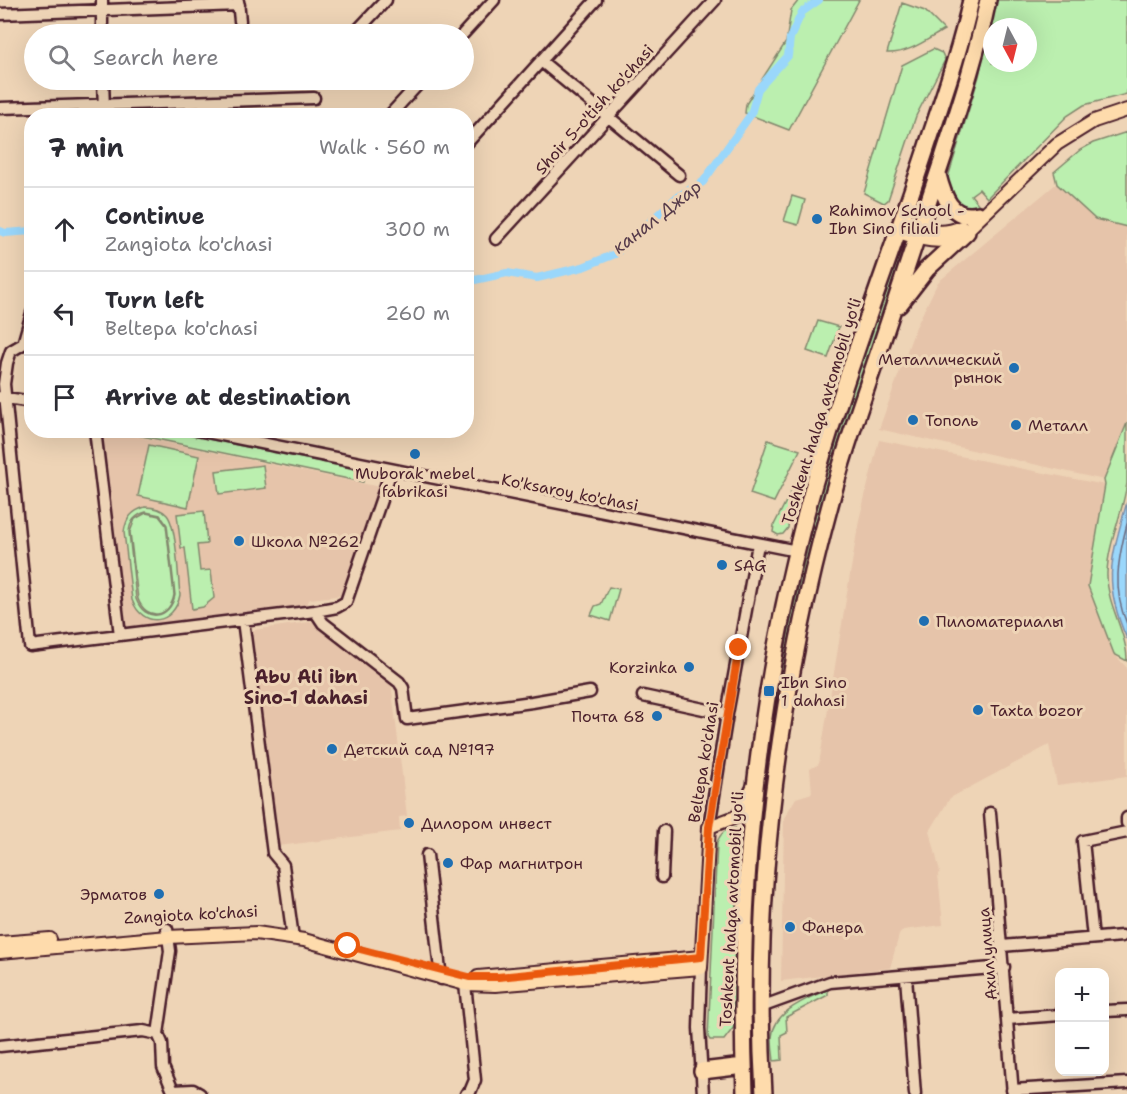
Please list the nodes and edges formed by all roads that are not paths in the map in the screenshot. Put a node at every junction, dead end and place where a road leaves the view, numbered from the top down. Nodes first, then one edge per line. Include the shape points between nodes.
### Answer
1 (386, 0) edge
2 (494, 0) edge
3 (596, 0) edge
4 (715, 0) edge
5 (971, 0) edge
6 (988, 0) edge
7 (238, 3) edge
8 (102, 5) edge
9 (0, 14) edge
10 (240, 21) dead end
11 (102, 24) edge
12 (363, 24) edge
13 (472, 24) edge
14 (541, 61) junction
15 (952, 70) junction
16 (970, 75) junction
17 (103, 90) edge
18 (413, 90) edge
19 (314, 98) dead end
20 (0, 108) edge
21 (104, 108) junction
22 (396, 108) edge
23 (1127, 108) edge
24 (608, 116) junction
25 (474, 135) edge
26 (679, 175) dead end
27 (938, 175) junction
28 (978, 214) junction
29 (900, 227) junction
30 (967, 232) junction
31 (918, 233) junction
32 (496, 239) dead end
33 (891, 317) junction
34 (24, 341) edge
35 (2, 397) edge
36 (24, 401) edge
37 (96, 438) edge
38 (235, 438) edge
39 (392, 471) junction
40 (758, 544) junction
41 (797, 551) junction
42 (315, 612) junction
43 (243, 620) junction
44 (120, 635) junction
45 (590, 692) dead end
46 (643, 696) dead end
47 (727, 714) junction
48 (754, 784) junction
49 (990, 813) dead end
50 (738, 816) junction
51 (1127, 818) edge
52 (1127, 823) edge
53 (709, 827) junction
54 (664, 831) dead end
55 (750, 832) junction
56 (1127, 832) edge
57 (427, 855) dead end
58 (662, 878) dead end
59 (168, 933) junction
60 (292, 934) junction
61 (1122, 936) dead end
62 (1093, 938) junction
63 (0, 943) edge
64 (1002, 946) junction
65 (0, 952) edge
66 (701, 962) junction
67 (1004, 967) junction
68 (441, 975) junction
69 (906, 977) junction
70 (465, 984) junction
71 (761, 1007) junction
72 (1127, 1010) edge
73 (1109, 1011) edge
74 (1055, 1015) edge
75 (1007, 1019) junction
76 (158, 1034) junction
77 (0, 1046) edge
78 (744, 1066) junction
79 (702, 1071) junction
80 (1127, 1083) edge
81 (173, 1092) edge
82 (1012, 1092) edge
83 (200, 1094) edge
84 (466, 1094) edge
85 (703, 1094) edge
86 (745, 1094) edge
87 (764, 1094) edge
88 (915, 1094) edge

1 - 12 street
2 - 13 street
3 - 14 street
4 - 24 street, Shoir 5-o'tish ko'chasi
5 - 15 highway, Toshkent halqa avtomobil yo'li
6 - 16 highway, Toshkent halqa avtomobil yo'li
7 - 8 street
7 - 10 street
8 - 9 street
8 - 11 street
14 - 24 street
14 - 25 street
15 - 16 highway
15 - 29 highway, Toshkent halqa avtomobil yo'li
16 - 27 highway, Toshkent halqa avtomobil yo'li
17 - 21 street
18 - 22 street
19 - 21 street
20 - 21 street
23 - 28 main road via 1089,118 1064,132
23 - 30 main road via 1094,121 1057,144
24 - 26 street
24 - 32 street, Shoir 5-o'tish ko'chasi
27 - 28 highway via 951,207 963,215
27 - 31 highway, Toshkent halqa avtomobil yo'li
28 - 31 main road via 952,231
29 - 31 main road
29 - 41 highway, Toshkent halqa avtomobil yo'li via 826,443
30 - 31 main road via 944,241
30 - 33 highway via 927,269
31 - 33 highway, Toshkent halqa avtomobil yo'li
33 - 71 highway, Toshkent halqa avtomobil yo'li via 840,468 787,703 770,822
34 - 35 street via 19,349 11,351
35 - 36 street
35 - 44 street via 30,646
37 - 44 street
38 - 39 street, Ko'ksaroy ko'chasi
39 - 40 street, Ko'ksaroy ko'chasi
39 - 42 street via 346,602
40 - 41 street, Ko'ksaroy ko'chasi
40 - 47 street, Beltepa ko'chasi
41 - 48 highway, Toshkent halqa avtomobil yo'li
42 - 43 street
42 - 45 street via 323,623 399,682 407,719
43 - 44 street
43 - 60 street via 273,854 283,865
46 - 47 street
47 - 53 street, Beltepa ko'chasi
48 - 50 main road
48 - 55 highway, Toshkent halqa avtomobil yo'li
49 - 64 street, Ахил улица
50 - 53 main road
50 - 55 main road
51 - 52 street
53 - 66 main road, Beltepa ko'chasi
54 - 58 street
55 - 78 highway, Toshkent halqa avtomobil yo'li
56 - 62 street via 1083,841
57 - 68 street
59 - 60 main road, Zangiota ko'chasi via 235,926
59 - 63 main road, Zangiota ko'chasi
59 - 65 main road, Zangiota ko'chasi
59 - 76 street via 170,951
60 - 68 main road, Zangiota ko'chasi
61 - 62 street
62 - 64 street
64 - 67 street, Ахил улица
66 - 68 main road, Zangiota ko'chasi via 498,977
66 - 70 main road, Zangiota ko'chasi via 495,985
66 - 79 street, Beltepa ko'chasi
67 - 69 street
67 - 75 street, Ахил улица
68 - 70 main road, Zangiota ko'chasi
69 - 71 street via 830,982
69 - 88 street
70 - 84 street via 475,1080
71 - 87 highway, Toshkent halqa avtomobil yo'li
72 - 73 street
74 - 75 street
75 - 82 street, Ахил улица
76 - 77 street via 143,1031
76 - 81 street via 163,1067
78 - 79 highway
78 - 86 highway, Toshkent halqa avtomobil yo'li
79 - 85 street, Beltepa ko'chasi
80 - 82 street
81 - 83 street via 193,1090

